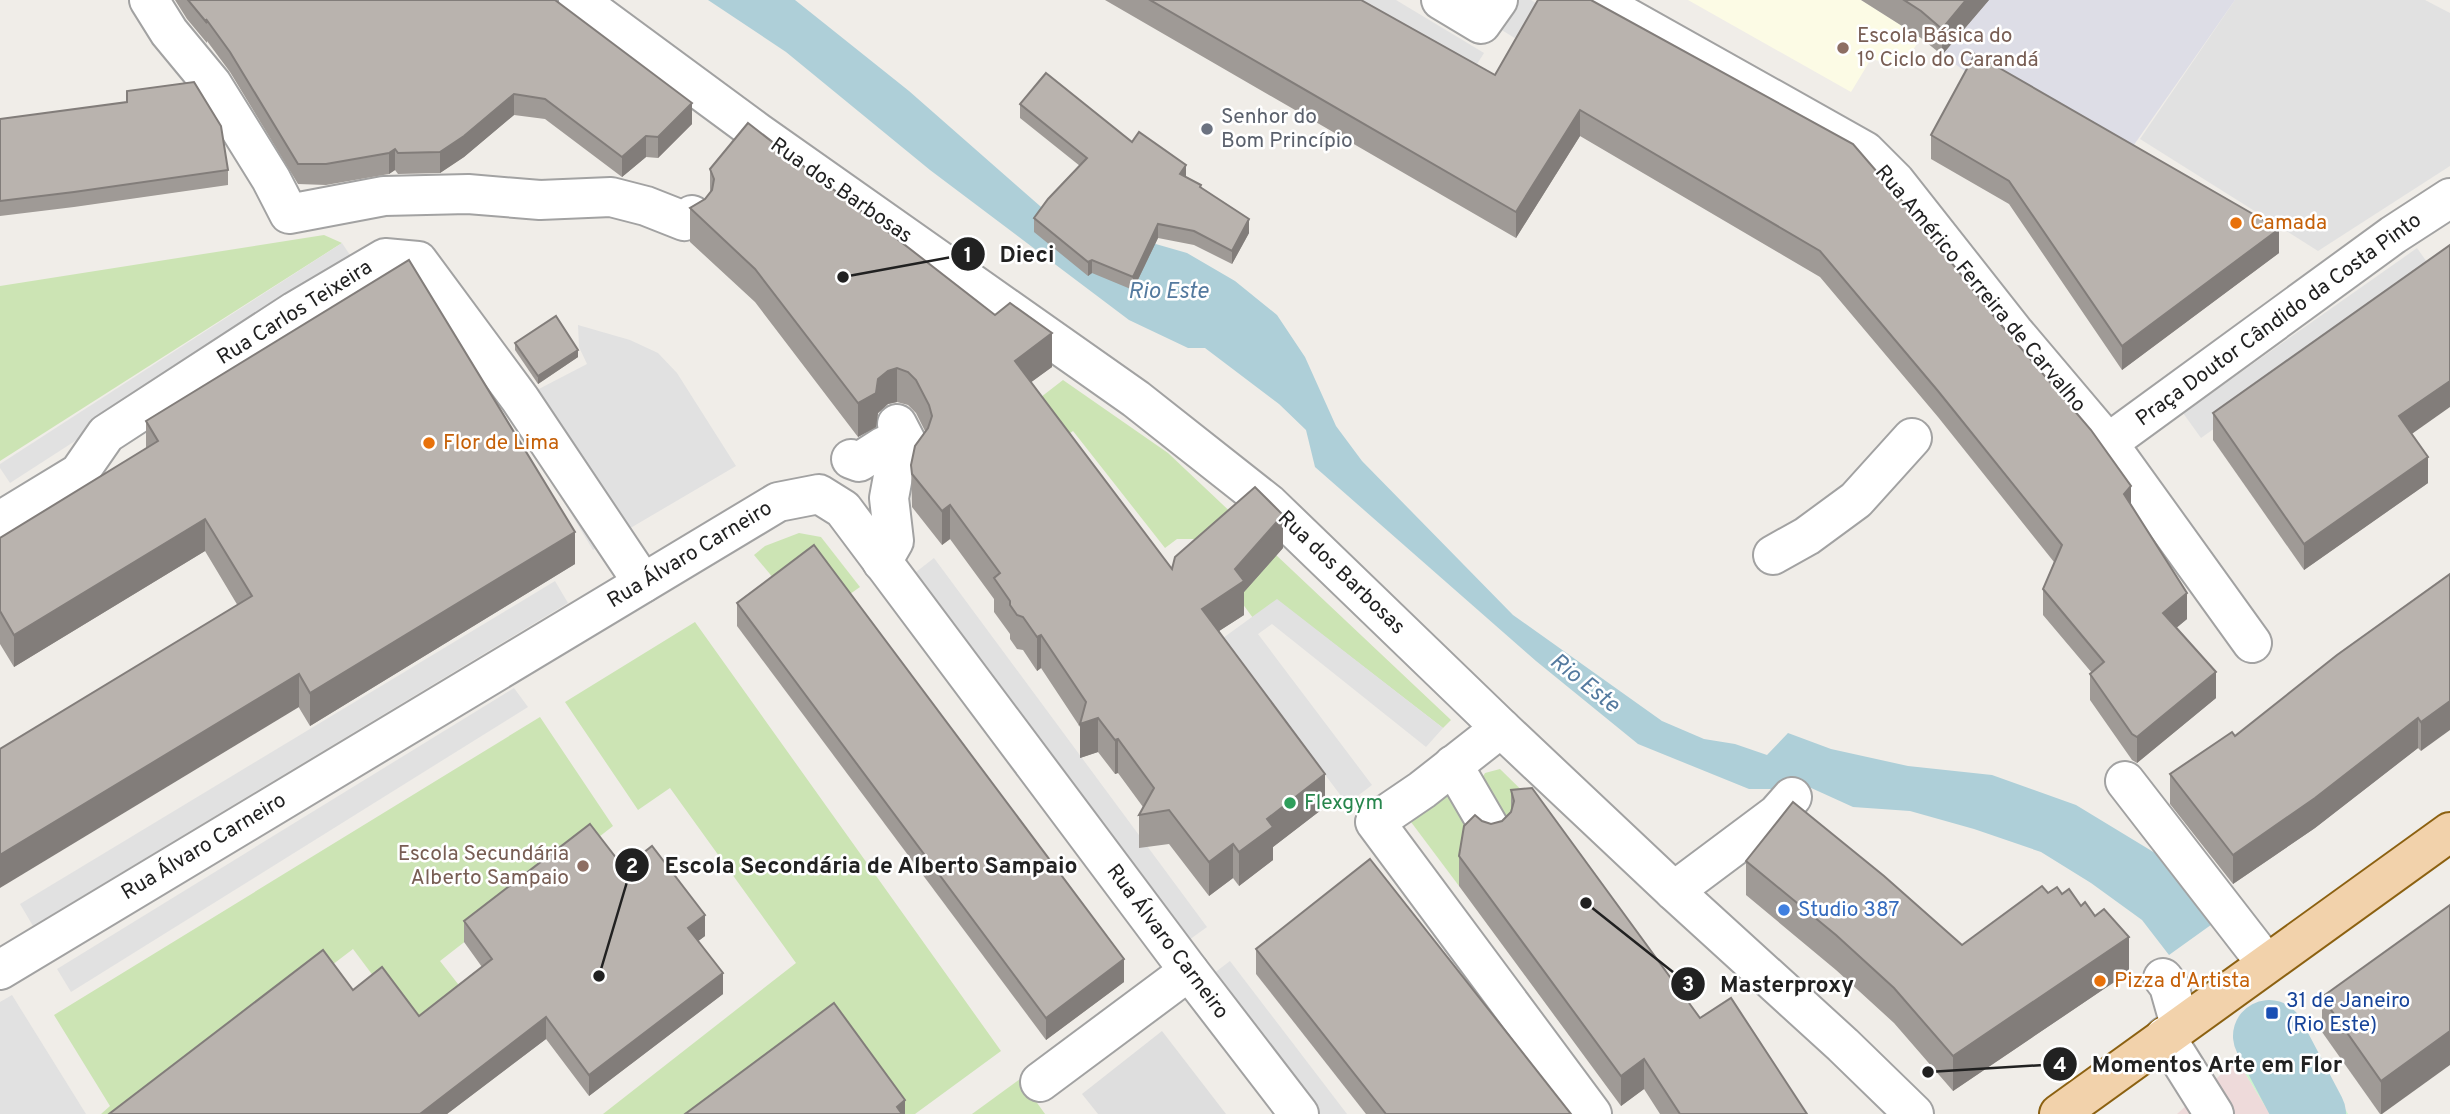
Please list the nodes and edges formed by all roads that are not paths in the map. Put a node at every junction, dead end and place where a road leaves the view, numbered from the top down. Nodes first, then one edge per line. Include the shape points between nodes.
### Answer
1 (149, 0) edge
2 (578, 0) edge
3 (1441, 0) edge
4 (1498, 0) edge
5 (1596, 0) edge
6 (2450, 198) edge
7 (692, 215) dead end
8 (1913, 438) dead end
9 (2108, 443) junction
10 (851, 459) dead end
11 (0, 521) edge
12 (1773, 555) dead end
13 (881, 562) junction
14 (643, 583) junction
15 (2252, 643) dead end
16 (1501, 728) junction
17 (1453, 765) junction
18 (2125, 781) dead end
19 (1792, 797) dead end
20 (1492, 832) edge
21 (2450, 832) edge
22 (1674, 891) junction
23 (2266, 963) junction
24 (0, 970) edge
25 (1189, 971) junction
26 (2163, 978) dead end
27 (2180, 1025) junction
28 (1041, 1082) dead end
29 (2075, 1109) edge
30 (1299, 1114) edge
31 (1592, 1114) edge
32 (1914, 1114) edge
33 (2214, 1114) edge

1 - 7 street via 212,84 289,214 384,196 468,194 540,200 611,197 684,220
2 - 16 street, Rua dos Barbosas via 1136,399 1269,504
3 - 4 street via 1481,24
5 - 9 street, Rua Américo Ferreira de Carvalho via 1865,151 1895,181
6 - 9 street, Praça Doutor Cândido da Costa Pinto
8 - 12 street via 1856,500
9 - 15 street, Rua Américo Ferreira de Carvalho
10 - 13 street via 859,462 903,436 889,498 894,541
11 - 14 street, Rua Carlos Teixeira via 79,473 106,434 295,311 385,258 418,261 520,399
13 - 14 street, Rua Álvaro Carneiro via 843,509 819,494 778,502
13 - 25 street, Rua Álvaro Carneiro
14 - 24 street, Rua Álvaro Carneiro
16 - 17 street
16 - 22 street, Rua dos Barbosas
17 - 20 street
17 - 31 street via 1376,822
18 - 23 street
19 - 22 street via 1777,814
21 - 23 main road
22 - 32 street, Rua dos Barbosas
23 - 27 main road
25 - 28 street
25 - 30 street, Rua Álvaro Carneiro
26 - 27 street
27 - 29 main road
27 - 33 street

